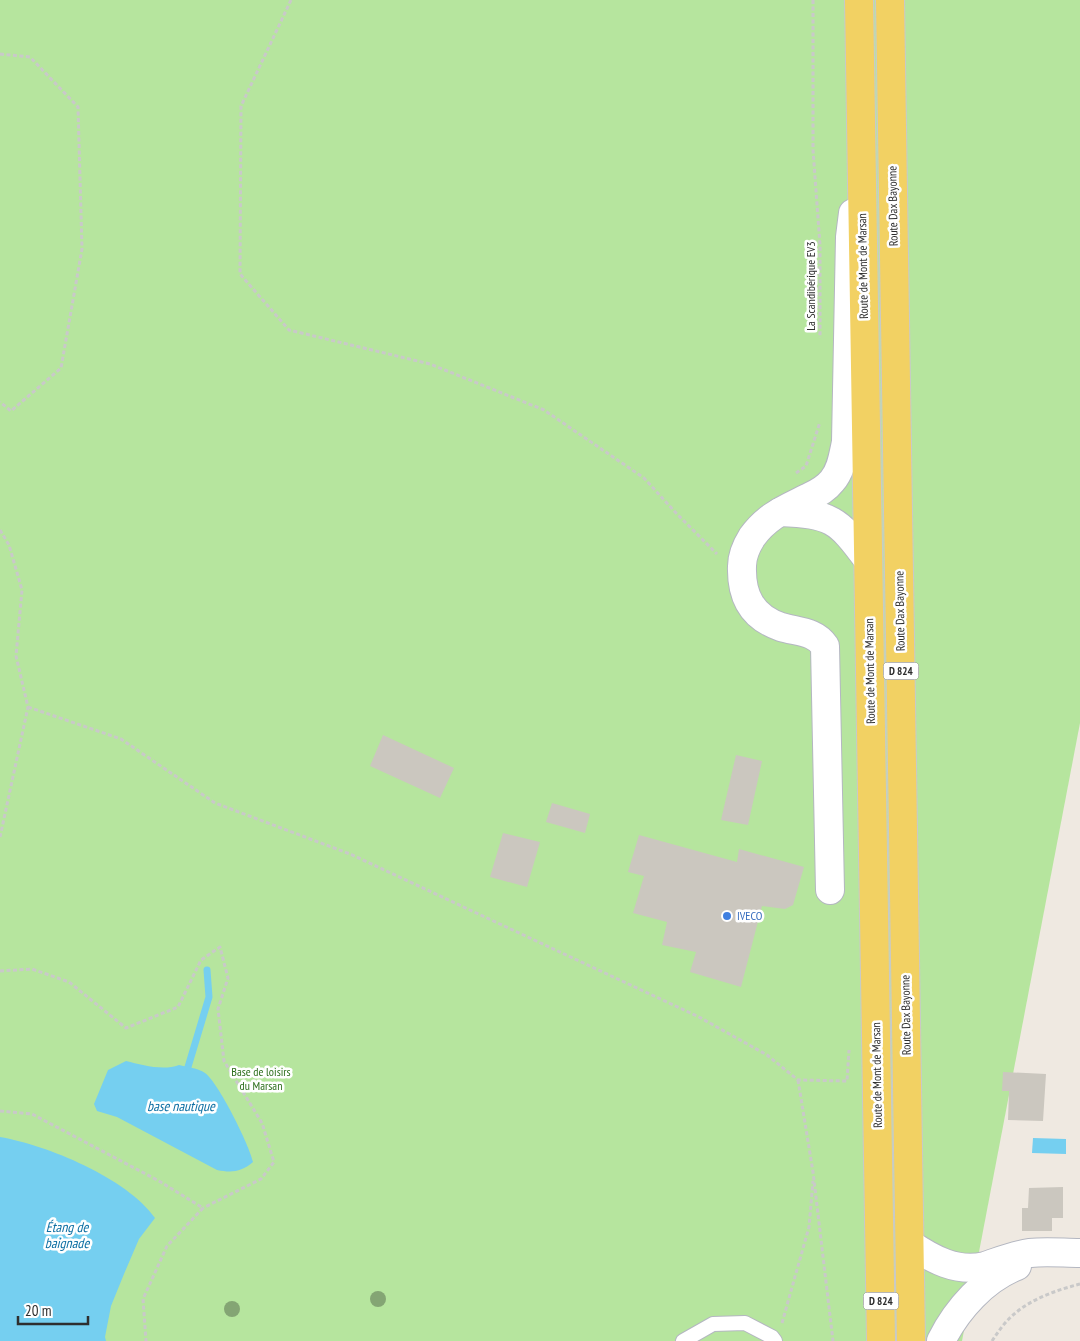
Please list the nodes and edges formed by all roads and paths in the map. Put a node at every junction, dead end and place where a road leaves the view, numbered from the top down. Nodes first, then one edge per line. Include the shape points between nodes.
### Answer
1 (291, 0) edge
2 (812, 0) edge
3 (859, 0) edge
4 (890, 0) edge
5 (0, 54) edge
6 (862, 149) junction
7 (820, 341) dead end
8 (0, 402) edge
9 (820, 419) dead end
10 (791, 477) dead end
11 (780, 512) junction
12 (0, 530) edge
13 (2, 536) edge
14 (868, 560) junction
15 (742, 578) junction
16 (28, 707) junction
17 (0, 838) edge
18 (830, 890) dead end
19 (0, 971) edge
20 (849, 1044) dead end
21 (798, 1080) junction
22 (0, 1111) edge
23 (813, 1172) junction
24 (203, 1208) junction
25 (910, 1244) junction
26 (1072, 1253) edge
27 (880, 1262) junction
28 (1080, 1284) edge
29 (774, 1339) edge
30 (146, 1341) edge
31 (683, 1341) edge
32 (834, 1341) edge
33 (874, 1341) edge
34 (881, 1341) edge
35 (911, 1341) edge
36 (941, 1341) edge
37 (992, 1341) edge

1 - 15 path via 241,106 240,274 290,330 430,364 544,410 644,478
2 - 7 path, La Scandibérique EV3 via 813,150 820,246
3 - 6 main road, Route de Mont de Marsan / D 824
4 - 25 main road, Route Dax Bayonne / D 824
5 - 8 path via 30,57 78,107 82,248 61,368 11,411
6 - 11 street via 850,237 846,442 842,463 823,490
6 - 14 main road, Route de Mont de Marsan / D 824
9 - 10 path via 806,466
11 - 14 street via 809,513 833,521 852,538
11 - 15 street via 760,526 748,543 742,562
12 - 13 path
13 - 16 path via 10,546 22,590 16,656
14 - 27 main road, Route de Mont de Marsan / D 824
15 - 18 street via 745,595 764,619 810,633 820,638 825,646
16 - 17 path
16 - 21 path via 121,739 215,803 350,854 699,1017 767,1055
19 - 24 path via 32,969 69,982 126,1028 178,1007 201,960 220,947 228,978 218,1009 224,1061 262,1123 274,1162 261,1178
20 - 21 path via 847,1081
21 - 23 path
22 - 24 path via 32,1114
23 - 29 path via 810,1227 783,1322
23 - 32 path
24 - 30 path via 167,1246 143,1298
25 - 26 street via 942,1262 963,1268 976,1268 1031,1253
25 - 35 main road, Route Dax Bayonne / D 824
26 - 36 street via 1034,1260 996,1277 979,1290 955,1317
27 - 33 lane
27 - 34 main road, Route de Mont de Marsan / D 824
28 - 37 path via 1020,1310
29 - 31 lane via 745,1323 713,1324

